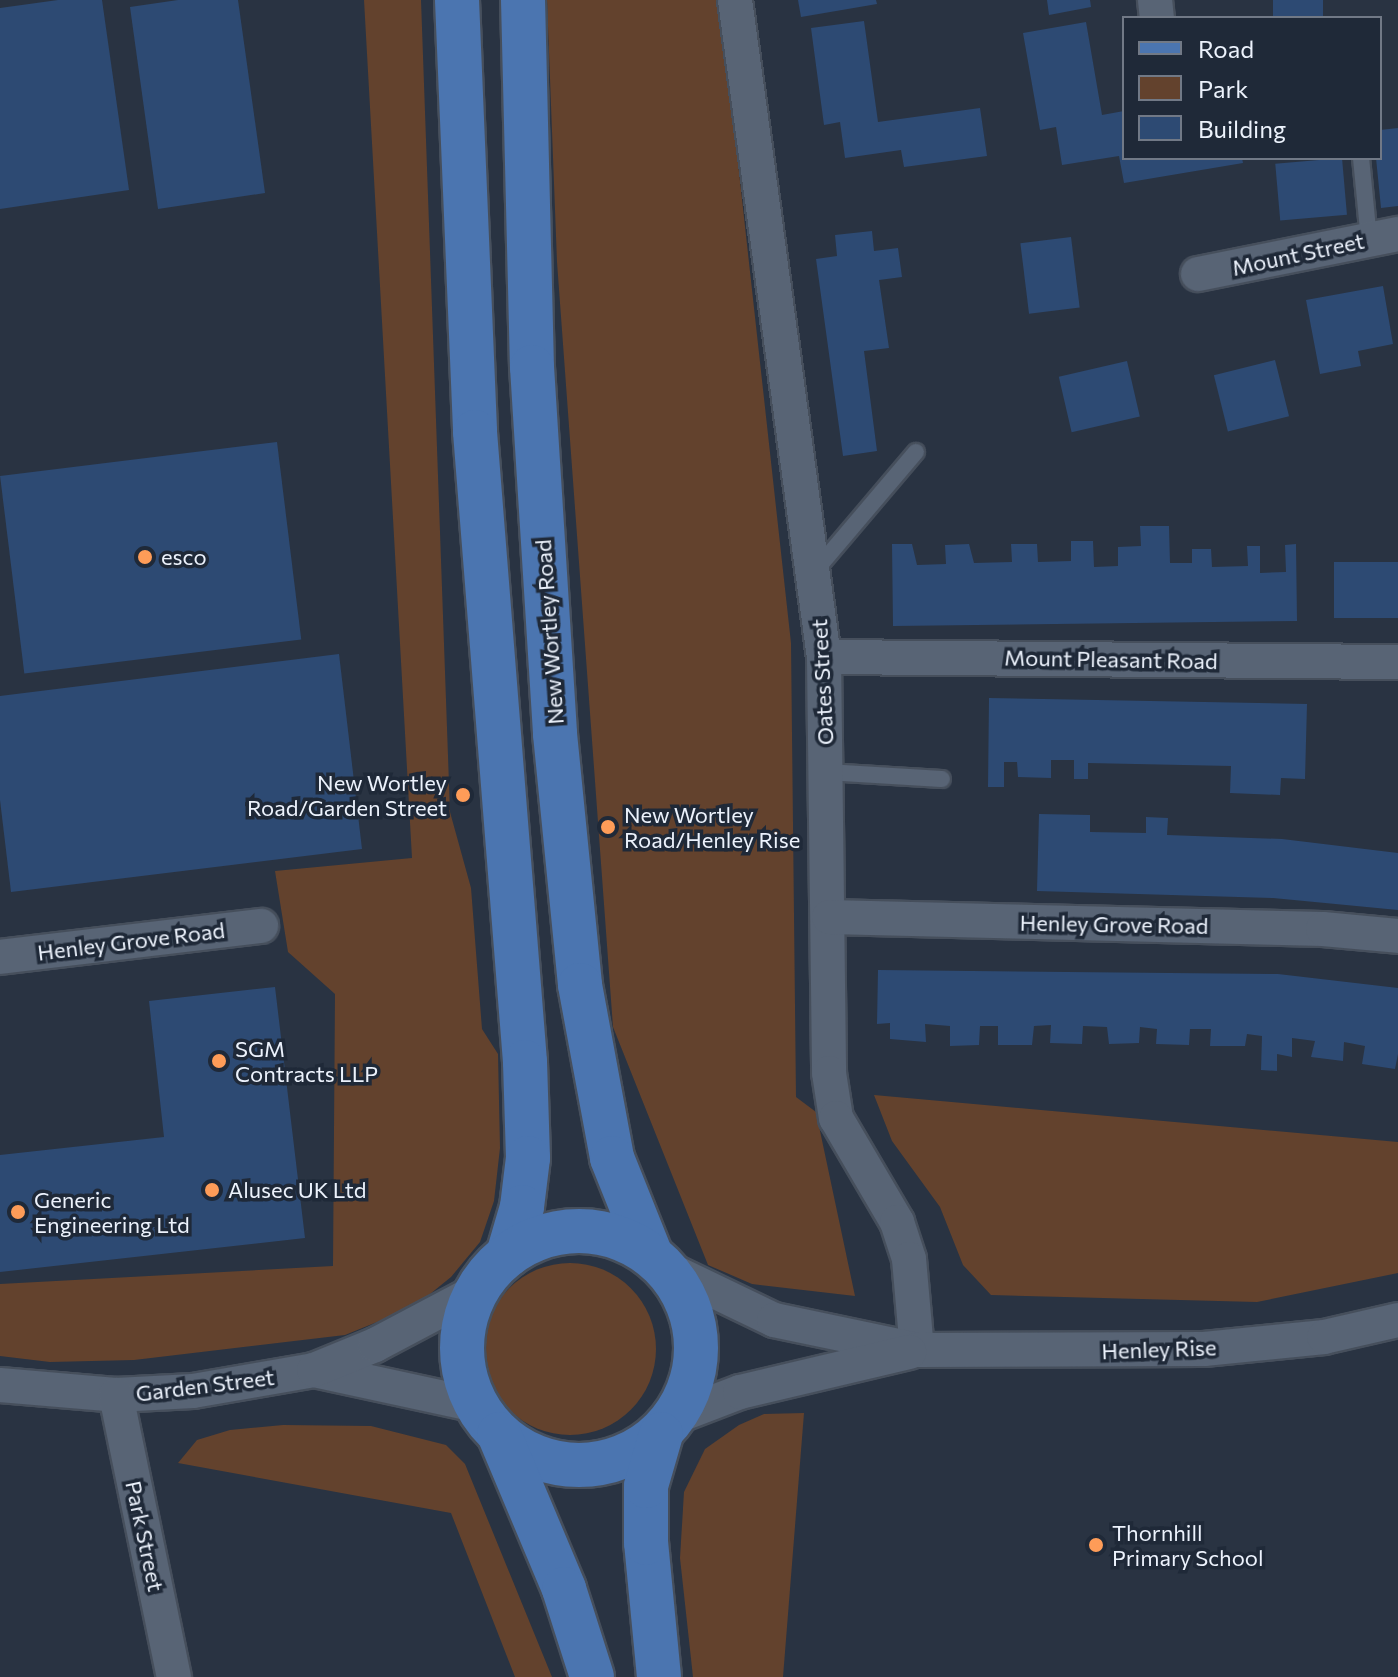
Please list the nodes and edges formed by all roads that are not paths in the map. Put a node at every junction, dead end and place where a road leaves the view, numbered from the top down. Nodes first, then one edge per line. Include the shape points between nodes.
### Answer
1 (457, 0) edge
2 (523, 0) edge
3 (735, 0) edge
4 (1362, 160) edge
5 (1384, 236) edge
6 (1198, 274) dead end
7 (916, 452) dead end
8 (815, 571) junction
9 (824, 657) junction
10 (1398, 662) edge
11 (826, 772) junction
12 (942, 779) dead end
13 (829, 917) junction
14 (261, 926) dead end
15 (1398, 936) edge
16 (0, 957) edge
17 (508, 1255) junction
18 (658, 1261) junction
19 (477, 1291) junction
20 (1398, 1320) edge
21 (917, 1350) junction
22 (314, 1370) junction
23 (0, 1385) edge
24 (116, 1395) junction
25 (487, 1420) junction
26 (669, 1425) junction
27 (174, 1677) edge
28 (592, 1677) edge
29 (659, 1677) edge

1 - 17 main road via 475,432 525,1062 528,1158 522,1207
2 - 18 main road, New Wortley Road via 532,367 555,734 583,1010 612,1158
3 - 8 street, Oates Street
4 - 5 lane
5 - 6 street, Mount Street
7 - 8 lane
8 - 9 street, Oates Street
9 - 10 street, Mount Pleasant Road
9 - 11 street, Oates Street
11 - 12 lane
11 - 13 street, Oates Street
13 - 15 street, Henley Grove Road
13 - 21 street, Oates Street via 829,1073 836,1118 897,1222 914,1289
14 - 16 street, Henley Grove Road
17 - 18 main road via 534,1239 579,1231 623,1239
17 - 19 main road
18 - 21 street, Henley Rise via 774,1320
18 - 26 main road via 688,1301 697,1340 693,1380
19 - 22 street, Garden Street via 375,1345
19 - 25 main road via 465,1318 462,1348
20 - 21 street, Henley Rise via 1324,1337 1204,1349
21 - 26 street, Henley Rise via 740,1392
22 - 24 street, Garden Street via 193,1391
22 - 25 street, Garden Street
23 - 24 street, Garden Street
24 - 27 street, Park Street
25 - 26 main road via 528,1454 562,1465 598,1465 632,1454
25 - 28 main road via 564,1589
26 - 29 main road via 646,1486

